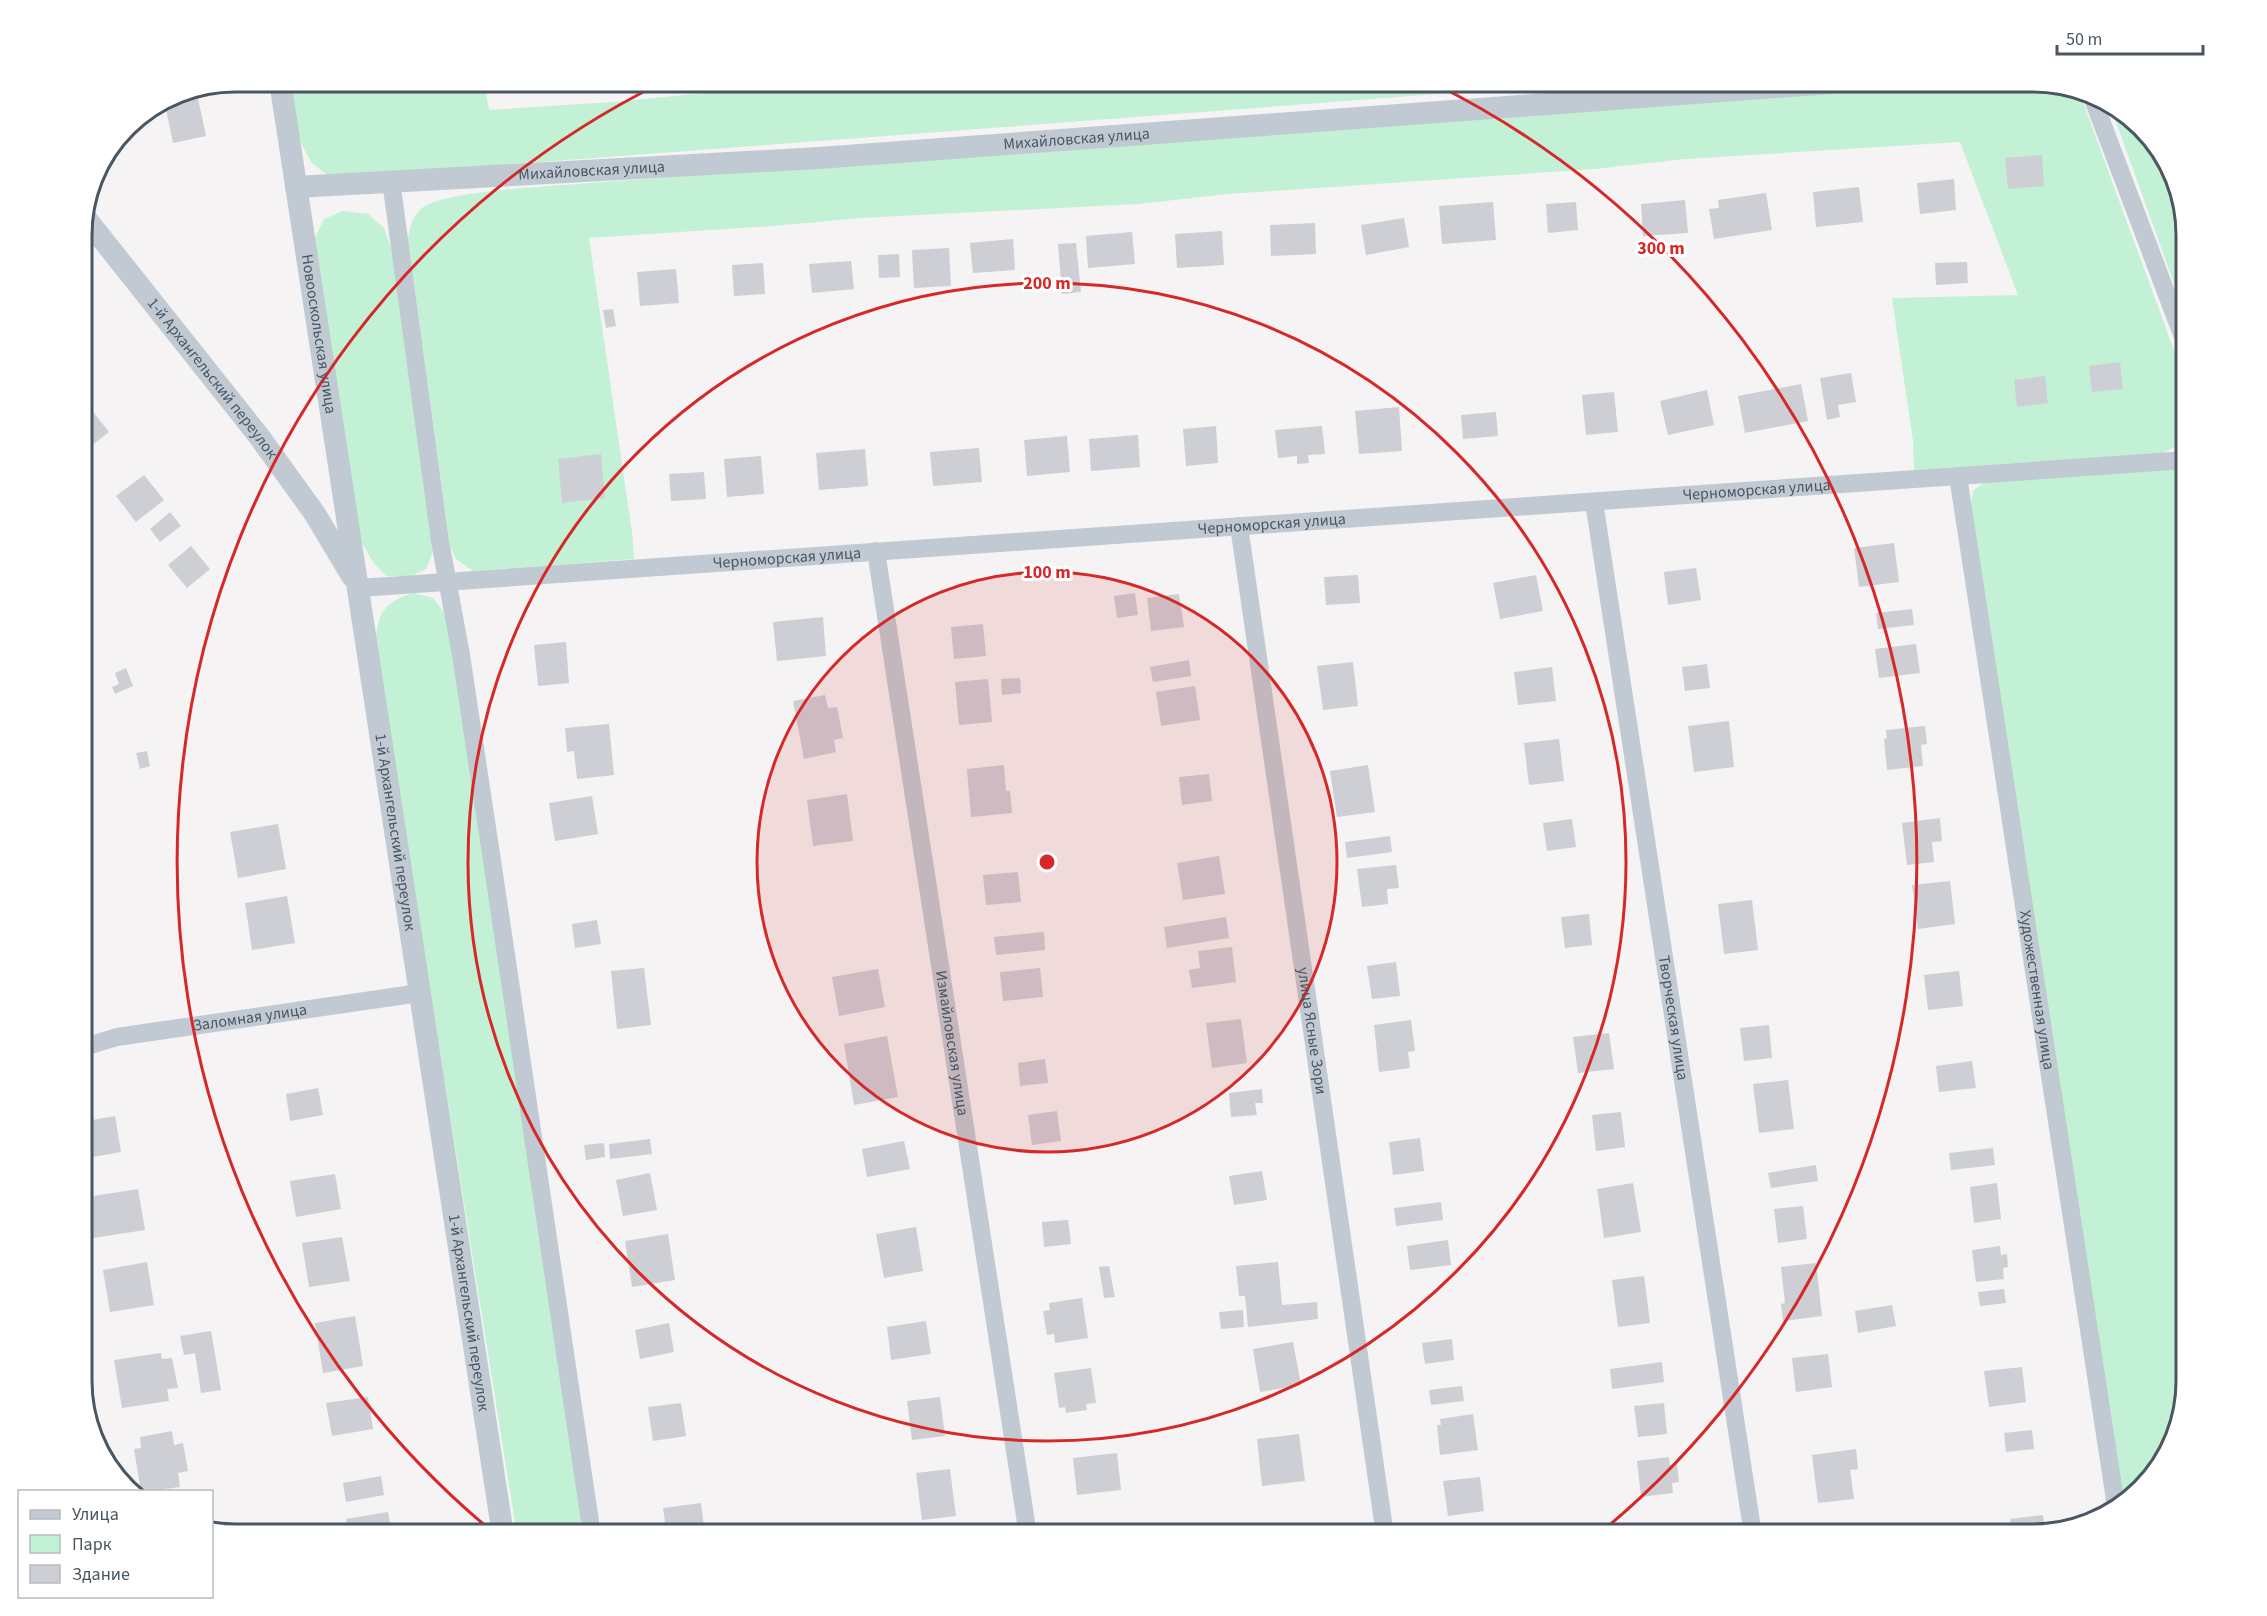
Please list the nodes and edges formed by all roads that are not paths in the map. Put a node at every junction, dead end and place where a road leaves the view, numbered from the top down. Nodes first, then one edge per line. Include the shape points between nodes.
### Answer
1 (282, 92) edge
2 (1709, 92) edge
3 (2095, 106) edge
4 (391, 182) junction
5 (296, 187) junction
6 (92, 226) edge
7 (2176, 319) edge
8 (2176, 461) edge
9 (1958, 476) junction
10 (1593, 502) junction
11 (1239, 526) junction
12 (876, 551) junction
13 (446, 582) junction
14 (359, 588) junction
15 (420, 993) junction
16 (92, 1045) edge
17 (2115, 1498) edge
18 (501, 1524) edge
19 (590, 1524) edge
20 (1026, 1524) edge
21 (1383, 1524) edge
22 (1751, 1524) edge

1 - 5 street, Новооскольская улица
2 - 4 street, Михайловская улица via 819,158
3 - 7 street
4 - 5 street, Михайловская улица
4 - 13 street
5 - 14 street, Новооскольская улица
6 - 14 street, 1-й Архангельский переулок via 258,435 315,514
8 - 9 street, Черноморская улица
9 - 10 street, Черноморская улица
9 - 17 street, Художественная улица
10 - 11 street, Черноморская улица
10 - 22 street, Творческая улица
11 - 12 street, Черноморская улица
11 - 21 street, улица Ясные Зори
12 - 13 street, Черноморская улица
12 - 20 street, Измайловская улица
13 - 14 street, Черноморская улица
13 - 19 street via 461,655
14 - 15 street, 1-й Архангельский переулок
15 - 16 street, Заломная улица via 117,1037
15 - 18 street, 1-й Архангельский переулок

